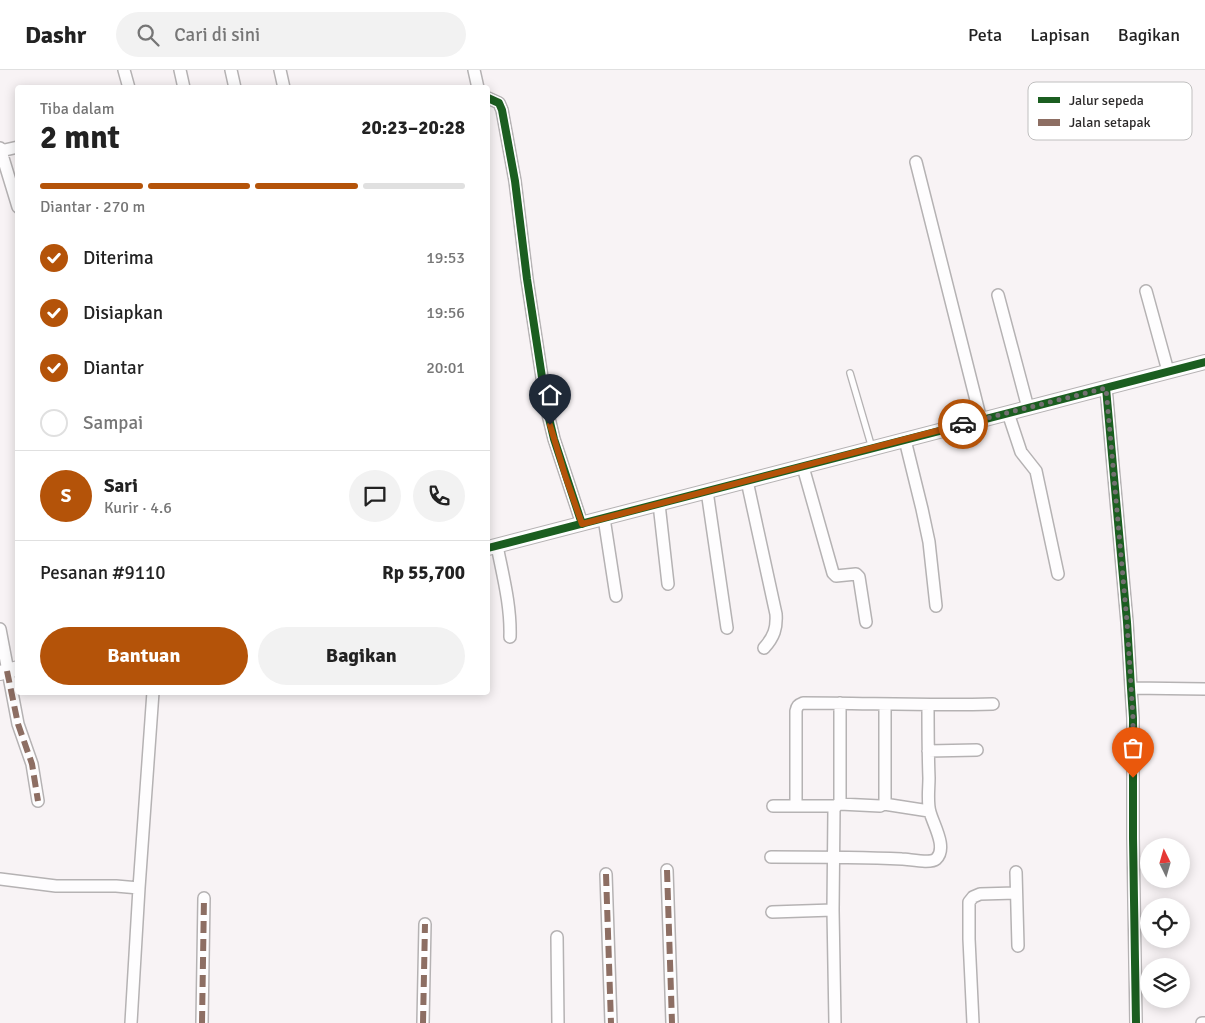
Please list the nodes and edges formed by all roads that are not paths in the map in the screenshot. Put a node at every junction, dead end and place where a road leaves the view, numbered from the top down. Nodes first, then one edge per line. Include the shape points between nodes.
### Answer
1 (124, 70) edge
2 (180, 70) edge
3 (231, 70) edge
4 (280, 70) edge
5 (474, 70) edge
6 (128, 85) edge
7 (183, 85) edge
8 (234, 85) edge
9 (283, 85) edge
10 (477, 85) edge
11 (490, 99) edge
12 (15, 148) edge
13 (1, 150) edge
14 (916, 162) dead end
15 (15, 197) edge
16 (1146, 291) dead end
17 (998, 295) dead end
18 (1205, 362) edge
19 (1168, 372) junction
20 (850, 373) dead end
21 (1106, 388) junction
22 (1028, 408) junction
23 (1008, 413) junction
24 (981, 420) junction
25 (905, 440) junction
26 (872, 448) junction
27 (803, 467) junction
28 (747, 481) junction
29 (706, 491) junction
30 (659, 504) junction
31 (604, 518) junction
32 (582, 524) junction
33 (492, 547) edge
34 (1058, 574) dead end
35 (668, 584) dead end
36 (616, 596) dead end
37 (936, 606) dead end
38 (866, 622) dead end
39 (727, 628) dead end
40 (0, 629) edge
41 (510, 637) dead end
42 (764, 648) dead end
43 (8, 670) edge
44 (1131, 688) junction
45 (1205, 689) edge
46 (153, 695) edge
47 (840, 703) junction
48 (885, 704) junction
49 (993, 704) dead end
50 (928, 705) junction
51 (977, 750) dead end
52 (928, 751) junction
53 (38, 801) dead end
54 (884, 804) junction
55 (796, 805) junction
56 (838, 805) junction
57 (773, 806) dead end
58 (930, 811) junction
59 (771, 857) dead end
60 (833, 857) junction
61 (667, 870) dead end
62 (1016, 872) dead end
63 (606, 874) dead end
64 (0, 879) edge
65 (139, 888) junction
66 (1016, 893) junction
67 (204, 898) dead end
68 (833, 910) junction
69 (772, 912) dead end
70 (424, 924) dead end
71 (557, 937) dead end
72 (1018, 946) dead end
73 (132, 1023) edge
74 (202, 1023) edge
75 (423, 1023) edge
76 (558, 1023) edge
77 (611, 1023) edge
78 (672, 1023) edge
79 (835, 1023) edge
80 (973, 1023) edge
81 (1136, 1023) edge

1 - 6 street
2 - 7 street
3 - 8 street
4 - 9 street
5 - 10 street
11 - 32 street via 499,103 502,110 547,410
12 - 13 street
13 - 15 street
14 - 24 street
16 - 19 street
17 - 22 street
18 - 19 street
19 - 21 street
20 - 26 lane
21 - 22 street
21 - 44 street
22 - 23 street
23 - 24 street
23 - 34 street via 1021,452 1036,472
24 - 25 street
25 - 26 street
25 - 37 street via 929,542
26 - 27 street
27 - 28 street
27 - 38 street via 833,573 836,576 856,574 859,577
28 - 29 street
28 - 42 street via 777,623 776,632
29 - 30 street
29 - 39 street
30 - 31 street
30 - 35 street
31 - 32 street
31 - 36 street
32 - 33 street
33 - 41 street via 508,601
40 - 43 street
43 - 53 street
44 - 45 street
44 - 81 street
46 - 65 street
47 - 48 street
47 - 55 street via 803,703 797,707
47 - 56 street
48 - 50 street
48 - 54 street
49 - 50 street
50 - 52 street
51 - 52 street
52 - 58 street
54 - 56 street
54 - 58 street
55 - 56 street
55 - 57 street
56 - 60 street via 834,809
58 - 60 street via 940,843 938,855 932,861
59 - 60 street
60 - 68 street
61 - 78 street
62 - 66 street
63 - 77 street
64 - 65 street via 61,886
65 - 73 street
66 - 72 street
66 - 80 street via 980,894 969,902
67 - 74 street
68 - 69 street
68 - 79 street
70 - 75 street
71 - 76 street

